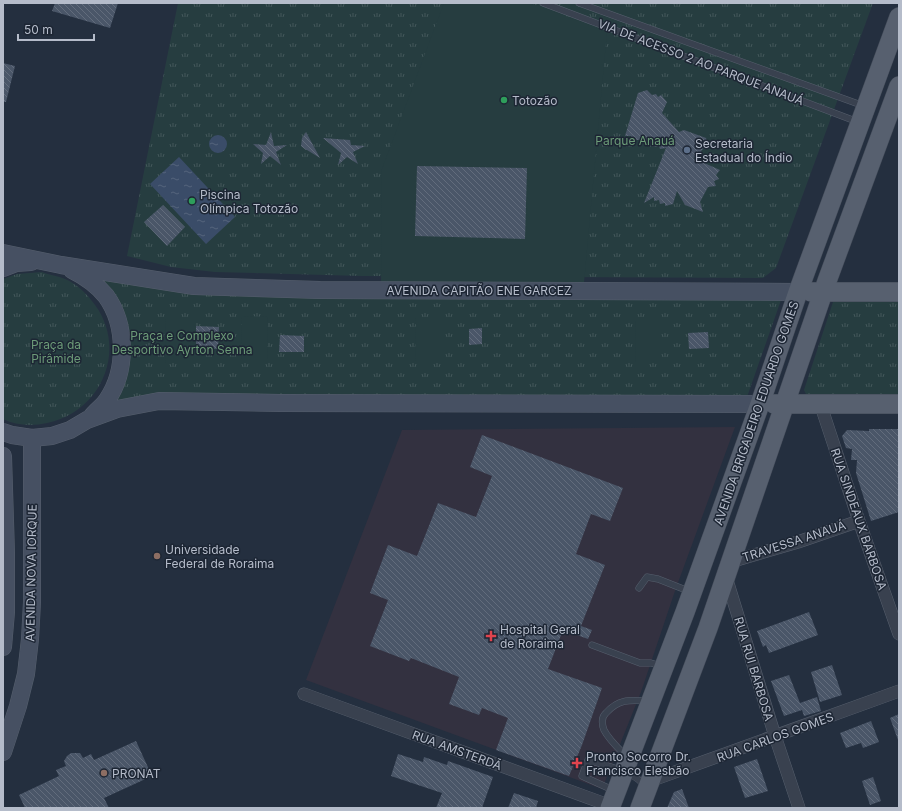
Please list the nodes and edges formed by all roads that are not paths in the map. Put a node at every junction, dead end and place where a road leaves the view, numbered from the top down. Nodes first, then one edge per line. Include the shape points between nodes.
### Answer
1 (543, 3) edge
2 (579, 3) edge
3 (574, 15) junction
4 (899, 17) edge
5 (899, 86) edge
6 (863, 114) junction
7 (3, 253) edge
8 (53, 263) junction
9 (3, 268) edge
10 (798, 292) junction
11 (823, 292) junction
12 (899, 292) edge
13 (785, 403) junction
14 (820, 403) junction
15 (760, 404) junction
16 (899, 404) edge
17 (87, 420) junction
18 (3, 432) edge
19 (32, 438) junction
20 (3, 456) edge
21 (859, 521) junction
22 (728, 568) junction
23 (639, 588) dead end
24 (692, 592) junction
25 (685, 612) junction
26 (708, 628) junction
27 (899, 634) edge
28 (592, 645) dead end
29 (3, 646) edge
30 (665, 663) junction
31 (692, 668) junction
32 (899, 691) edge
33 (304, 694) dead end
34 (650, 701) junction
35 (775, 736) junction
36 (3, 752) edge
37 (626, 765) junction
38 (648, 786) junction
39 (612, 802) edge
40 (640, 808) edge
41 (799, 808) edge

1 - 3 lane, VIA DE ACESSO 2 AO PARQUE ANAUÁ
2 - 3 lane
2 - 6 lane, VIA DE ACESSO 2 AO PARQUE ANAUÁ
3 - 6 lane, VIA DE ACESSO 2 AO PARQUE ANAUÁ
4 - 6 main road, AVENIDA BRIGADEIRO EDUARDO GOMES
5 - 11 main road, AVENIDA BRIGADEIRO EDUARDO GOMES
6 - 10 main road, AVENIDA BRIGADEIRO EDUARDO GOMES
7 - 8 street, AVENIDA CAPITÃO ENE GARCEZ
8 - 9 street, AVENIDA CAPITÃO ENE GARCEZ via 16,263
8 - 10 street, AVENIDA CAPITÃO ENE GARCEZ via 194,286 320,290
8 - 17 street, AVENIDA CAPITÃO ENE GARCEZ via 86,277 106,296 118,321 123,348 119,376 107,400
10 - 11 main road, AVENIDA CAPITÃO ENE GARCEZ
10 - 15 main road, AVENIDA BRIGADEIRO EDUARDO GOMES
11 - 12 main road, AVENIDA CAPITÃO ENE GARCEZ
11 - 13 main road, AVENIDA BRIGADEIRO EDUARDO GOMES
13 - 14 main road, AVENIDA CAPITÃO ENE GARCEZ
13 - 15 main road, AVENIDA CAPITÃO ENE GARCEZ
13 - 22 main road, AVENIDA BRIGADEIRO EDUARDO GOMES
14 - 16 main road, AVENIDA CAPITÃO ENE GARCEZ
14 - 21 street, RUA SINDEAUX BARBOSA
15 - 17 street, AVENIDA CAPITÃO ENE GARCEZ via 159,401 117,409
15 - 24 main road, AVENIDA BRIGADEIRO EDUARDO GOMES
17 - 19 street, AVENIDA CAPITÃO ENE GARCEZ via 70,430 52,436
18 - 19 street, AVENIDA CAPITÃO ENE GARCEZ
19 - 36 street, AVENIDA NOVA IORQUE via 30,639 26,674
20 - 29 street, AVENIDA NOVA IORQUE via 6,553
21 - 22 street, TRAVESSA ANAUÁ
21 - 27 street, RUA SINDEAUX BARBOSA
22 - 26 main road, AVENIDA BRIGADEIRO EDUARDO GOMES
22 - 35 street, RUA RUI BARBOSA
23 - 24 lane via 647,577
24 - 25 main road, AVENIDA BRIGADEIRO EDUARDO GOMES
25 - 26 main road via 682,633 687,640 697,640
25 - 30 main road, AVENIDA BRIGADEIRO EDUARDO GOMES
26 - 31 main road, AVENIDA BRIGADEIRO EDUARDO GOMES
28 - 30 lane via 640,663
30 - 31 main road via 673,649 686,643 692,651
30 - 34 main road, AVENIDA BRIGADEIRO EDUARDO GOMES
31 - 38 main road, AVENIDA BRIGADEIRO EDUARDO GOMES
32 - 35 street, RUA CARLOS GOMES
33 - 39 street, RUA AMSTERDÃ
34 - 37 main road, AVENIDA BRIGADEIRO EDUARDO GOMES
34 - 37 lane via 631,700 616,703 604,715 604,730
35 - 38 street, RUA CARLOS GOMES
35 - 41 street, RUA RUI BARBOSA
37 - 38 lane
37 - 39 main road, AVENIDA BRIGADEIRO EDUARDO GOMES
37 - 39 lane via 588,760 582,776
38 - 40 main road, AVENIDA BRIGADEIRO EDUARDO GOMES

